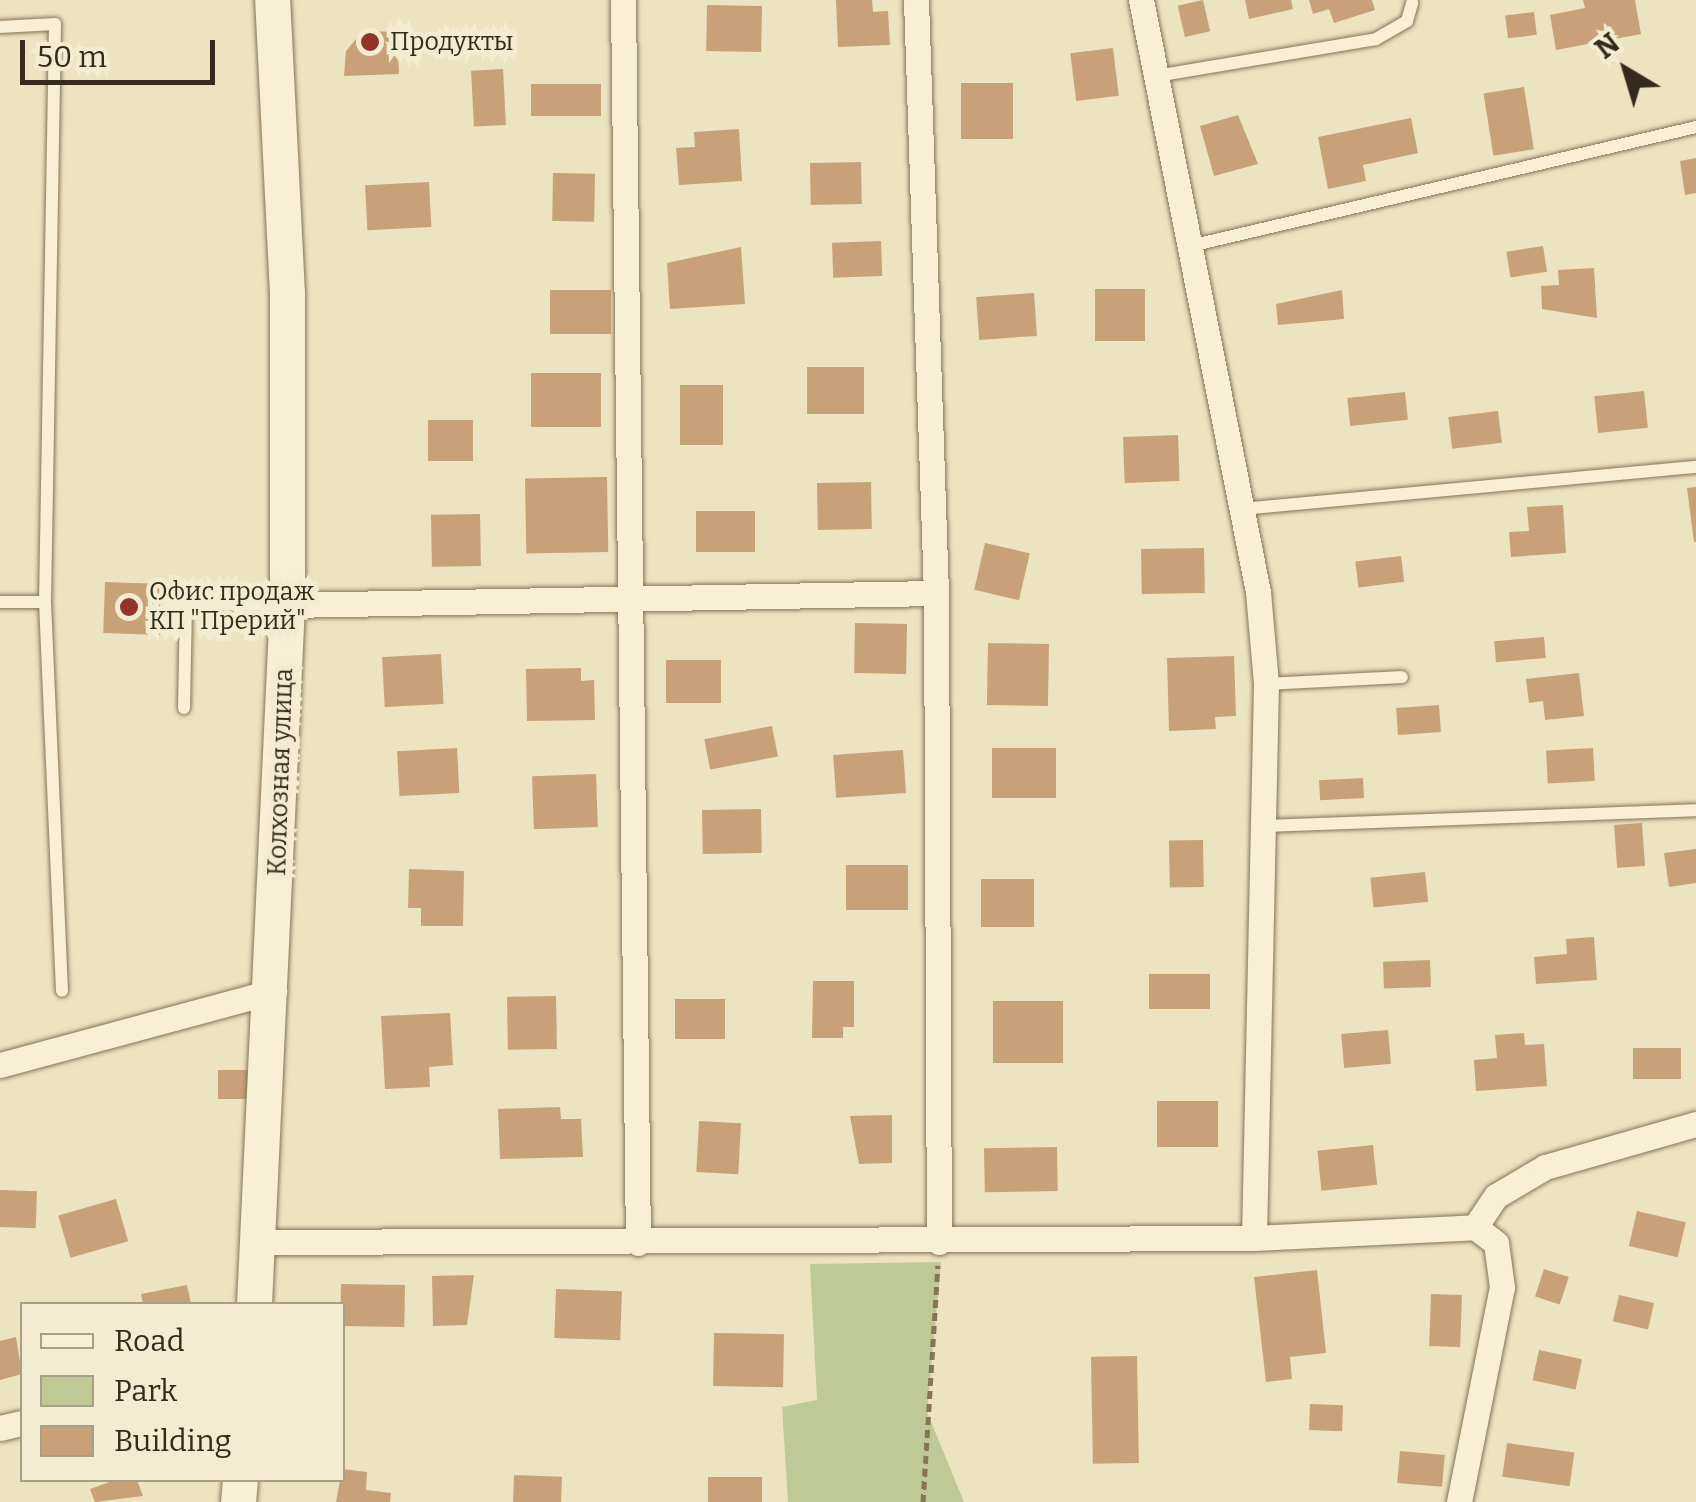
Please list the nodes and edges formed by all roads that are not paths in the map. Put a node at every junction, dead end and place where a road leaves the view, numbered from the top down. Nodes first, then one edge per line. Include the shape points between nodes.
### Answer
1 (272, 0) edge
2 (623, 0) edge
3 (916, 0) edge
4 (1141, 0) edge
5 (1412, 3) dead end
6 (0, 27) edge
7 (1156, 76) junction
8 (1696, 127) edge
9 (1190, 246) junction
10 (1696, 467) edge
11 (1242, 509) junction
12 (631, 593) junction
13 (936, 593) junction
14 (0, 602) edge
15 (45, 602) junction
16 (287, 605) junction
17 (1402, 676) dead end
18 (1266, 684) junction
19 (184, 708) dead end
20 (1696, 810) edge
21 (1264, 826) junction
22 (274, 990) junction
23 (62, 991) dead end
24 (0, 1065) edge
25 (1696, 1124) edge
26 (1475, 1227) junction
27 (1254, 1238) junction
28 (258, 1242) junction
29 (939, 1242) junction
30 (638, 1243) junction
31 (254, 1302) edge
32 (1460, 1502) edge

1 - 16 main road, Колхозная улица via 287,292
2 - 12 street
3 - 13 street
4 - 7 street
5 - 7 lane via 1406,21 1376,38
6 - 15 lane via 55,24
7 - 9 street
8 - 9 lane
9 - 11 street
10 - 11 lane
11 - 18 street
12 - 13 street
12 - 16 street
12 - 30 street
13 - 29 street
14 - 15 lane
15 - 23 lane
16 - 19 lane via 186,604
16 - 22 main road, Колхозная улица
17 - 18 lane
18 - 21 street
20 - 21 lane
21 - 27 street
22 - 24 street
22 - 28 main road, Колхозная улица
25 - 26 street via 1545,1166 1496,1196
26 - 27 street
26 - 32 street via 1496,1243 1502,1287
27 - 29 street
28 - 30 street
28 - 31 main road, Колхозная улица
29 - 30 street

